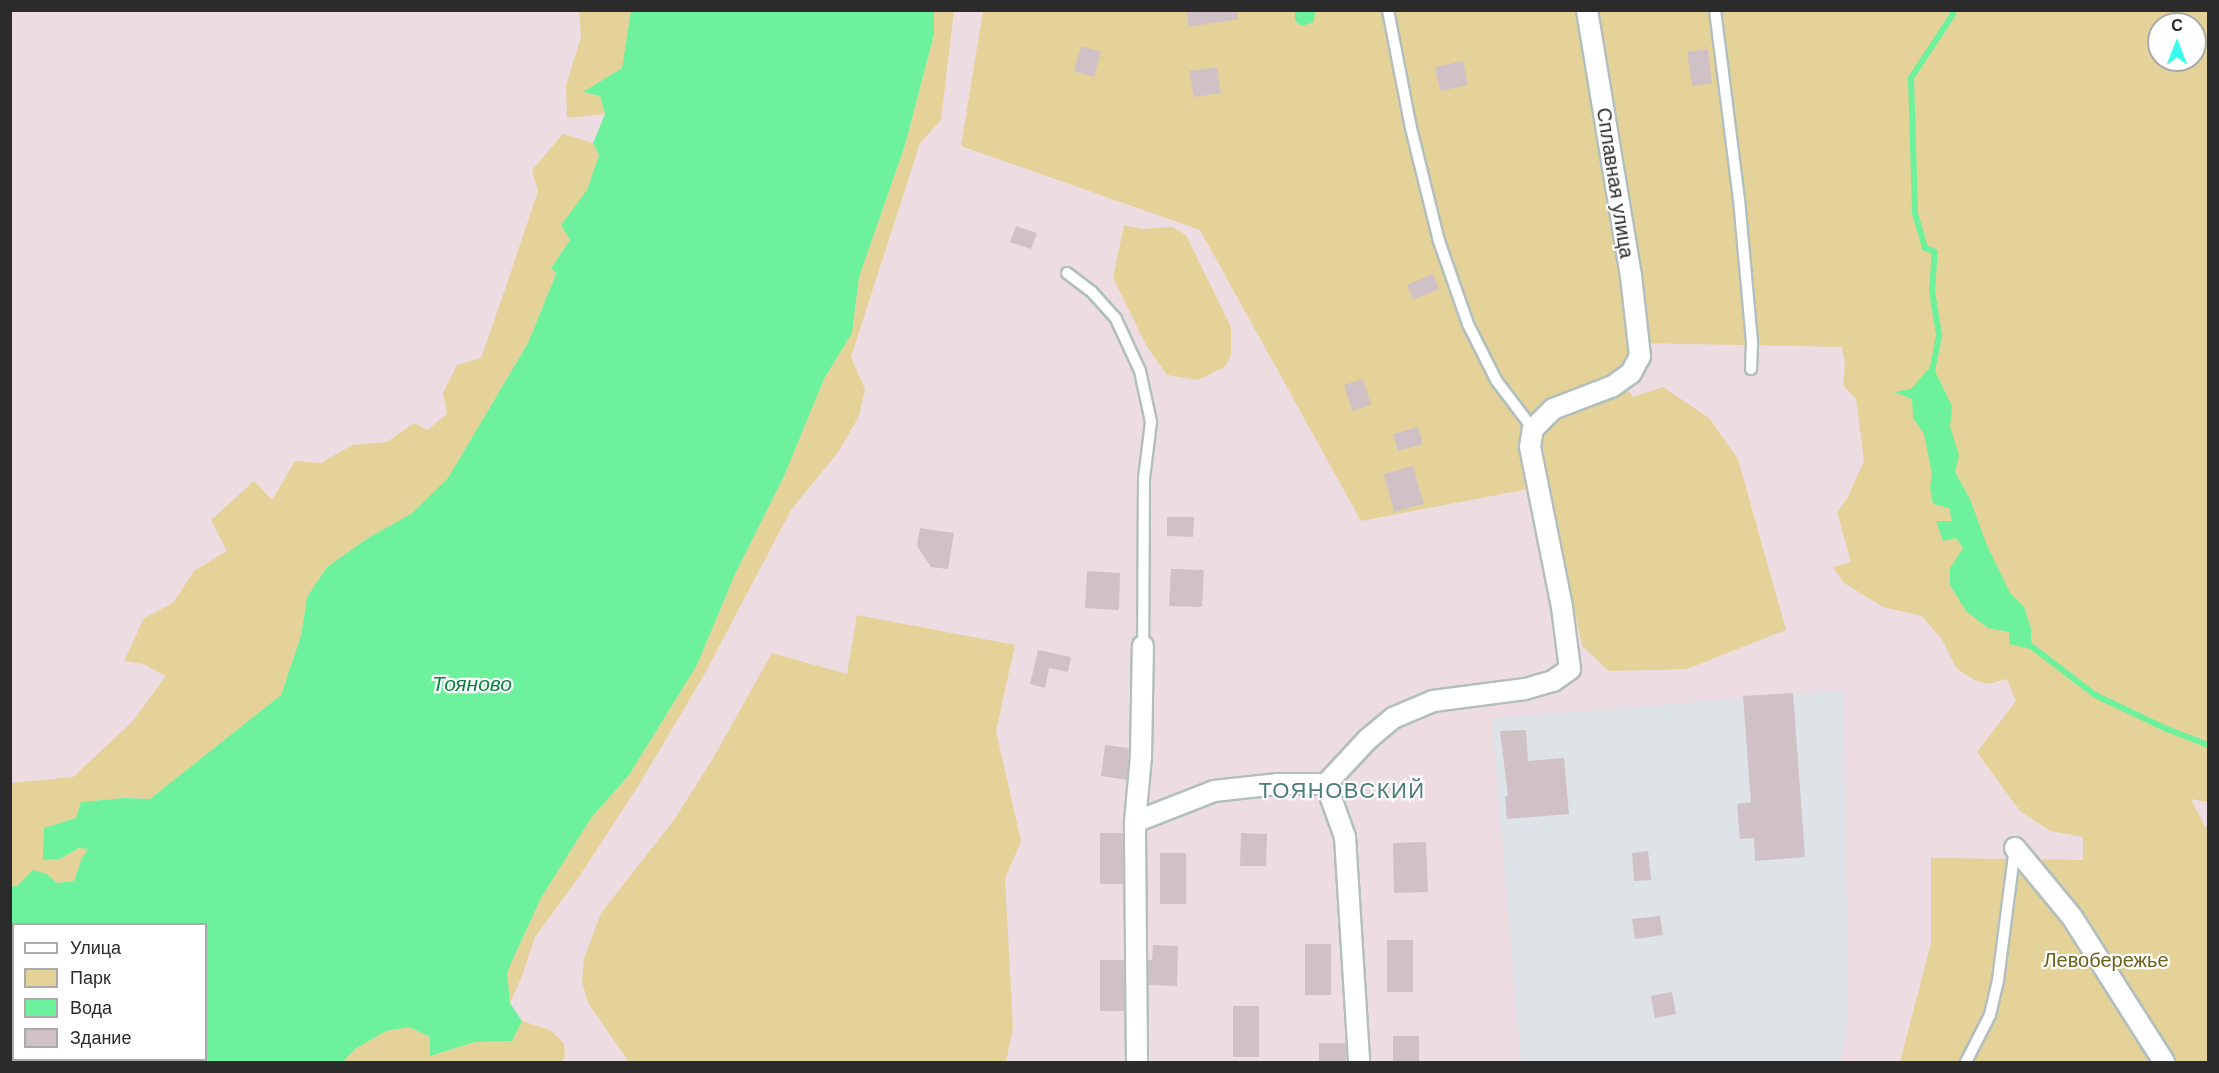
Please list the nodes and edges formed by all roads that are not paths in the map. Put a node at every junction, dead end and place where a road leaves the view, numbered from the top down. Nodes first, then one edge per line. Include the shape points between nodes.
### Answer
1 (1388, 10) edge
2 (1587, 10) edge
3 (1715, 10) edge
4 (1067, 273) dead end
5 (1751, 369) dead end
6 (1533, 429) junction
7 (1143, 646) joint
8 (1326, 784) junction
9 (1135, 822) junction
10 (2015, 848) joint
11 (1137, 1062) edge
12 (1359, 1062) edge
13 (1966, 1062) edge
14 (2164, 1062) edge

1 - 6 lane via 1439,241 1468,324 1496,380
2 - 6 street, Сплавная улица via 1640,356 1631,373 1613,386 1553,409
3 - 5 lane via 1739,199
4 - 7 lane via 1092,292 1116,319 1140,371 1151,422 1144,478
6 - 8 street via 1530,447 1562,607 1569,669 1553,681 1525,689 1433,701 1393,718
7 - 9 street
8 - 9 street via 1277,784 1214,791
8 - 12 street via 1346,837
9 - 11 street
10 - 13 lane via 1990,1015
10 - 14 street via 2072,917

